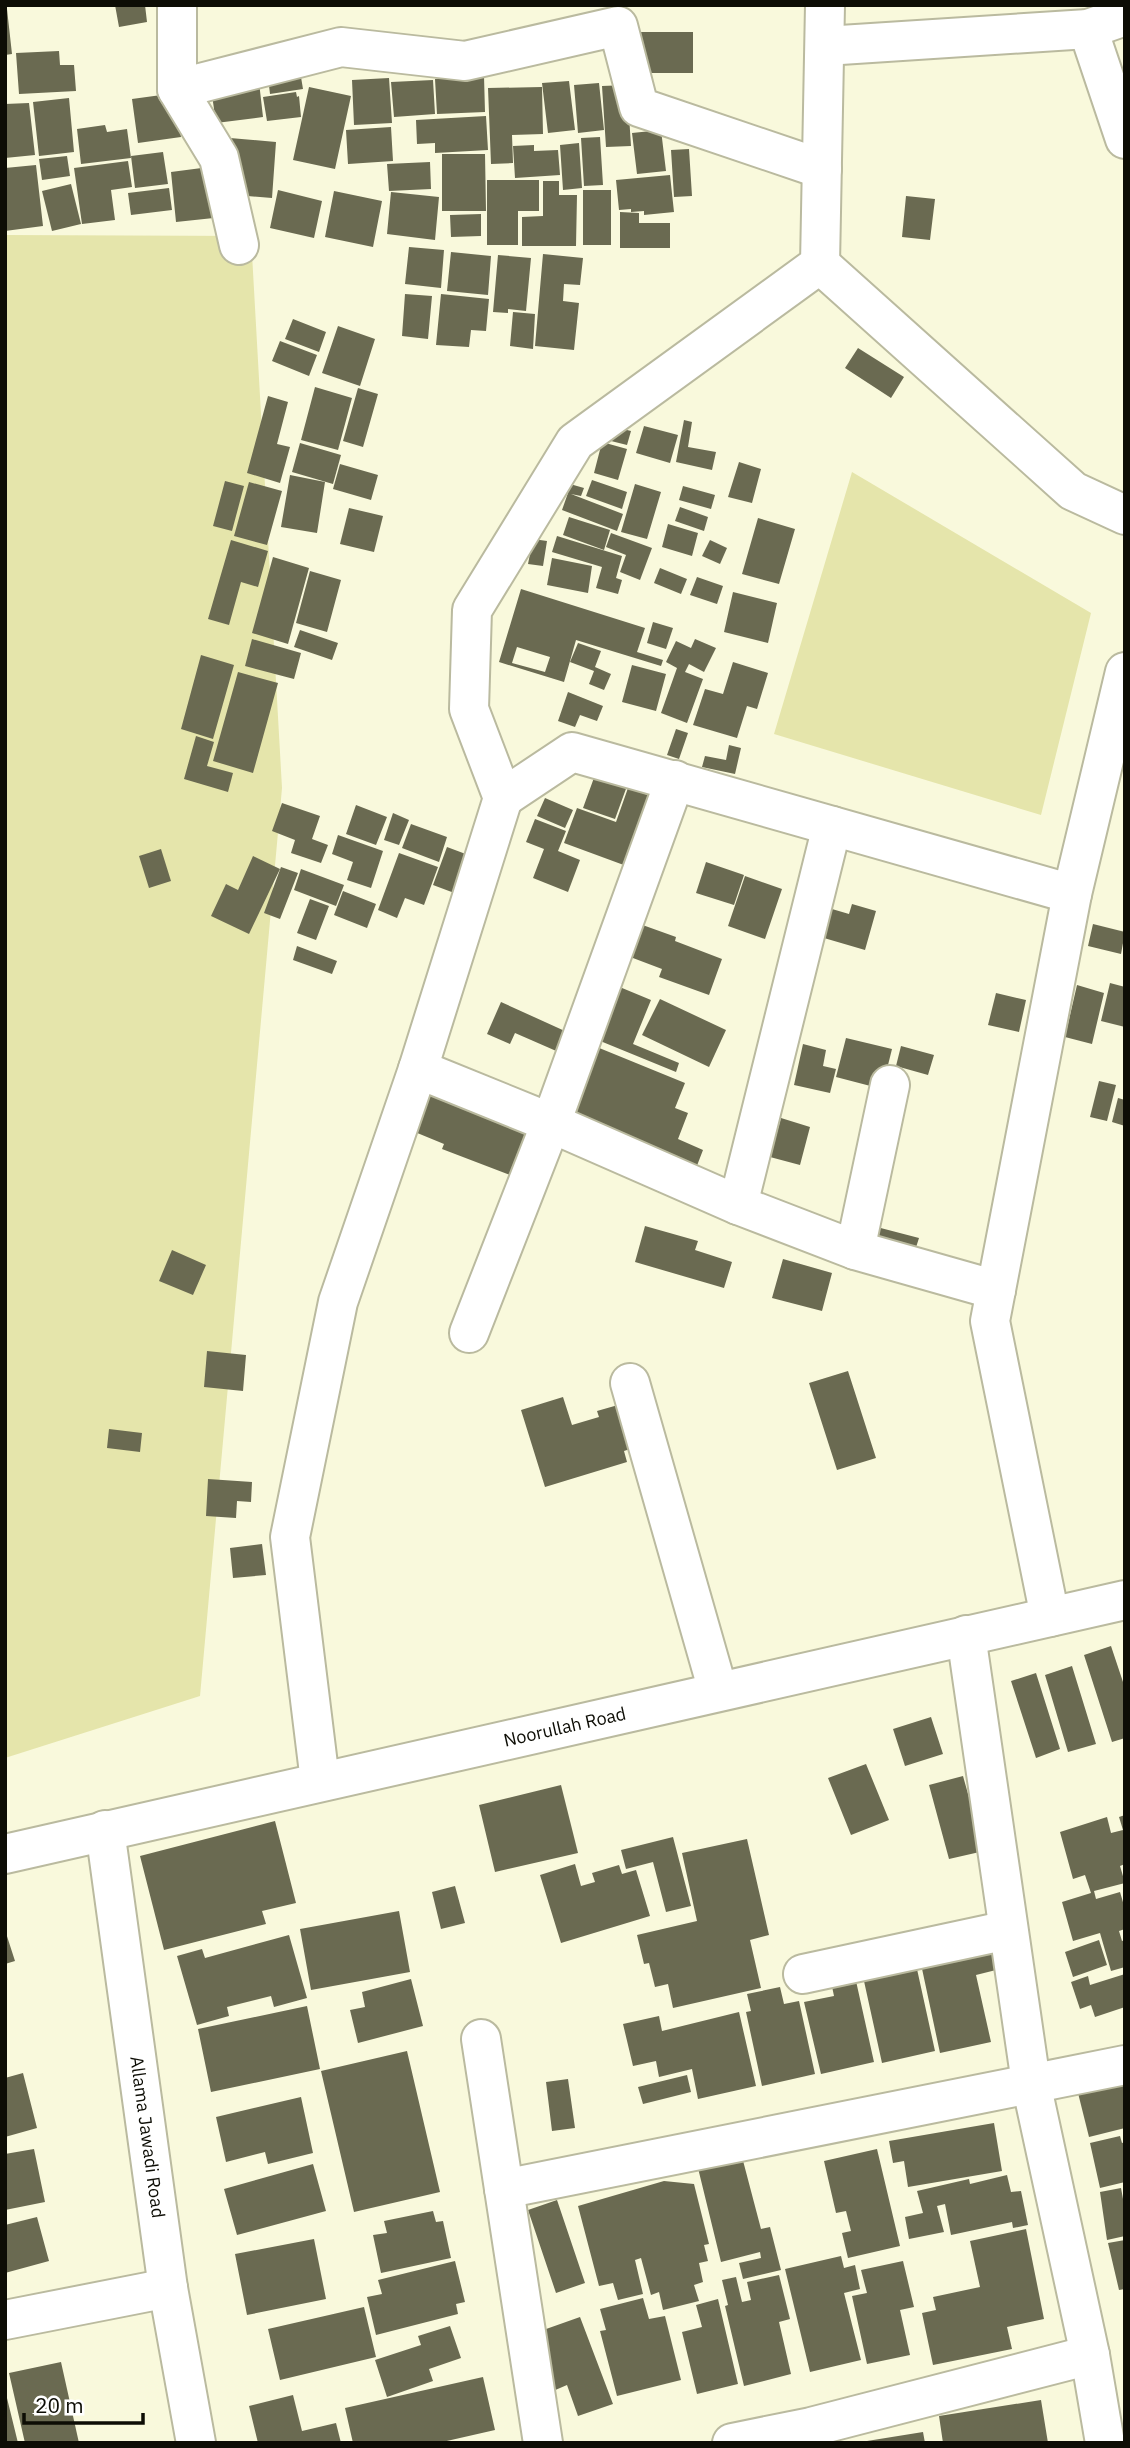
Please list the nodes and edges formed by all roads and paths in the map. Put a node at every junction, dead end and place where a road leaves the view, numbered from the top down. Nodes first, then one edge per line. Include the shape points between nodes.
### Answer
1 (177, 5) edge
2 (825, 5) edge
3 (1105, 18) edge
4 (825, 47) junction
5 (177, 89) junction
6 (1125, 139) edge
7 (822, 169) junction
8 (239, 245) dead end
9 (820, 264) junction
10 (1125, 515) edge
11 (1125, 672) edge
12 (675, 780) junction
13 (503, 798) junction
14 (832, 826) junction
15 (1072, 894) junction
16 (418, 1069) junction
17 (890, 1085) dead end
18 (551, 1123) junction
19 (738, 1205) junction
20 (855, 1250) junction
21 (996, 1290) junction
22 (469, 1333) dead end
23 (629, 1383) dead end
24 (1125, 1600) edge
25 (1050, 1616) junction
26 (966, 1635) junction
27 (718, 1691) junction
28 (320, 1781) junction
29 (106, 1830) junction
30 (5, 1854) edge
31 (1008, 1930) junction
32 (803, 1974) dead end
33 (481, 2039) dead end
34 (1125, 2065) edge
35 (1031, 2083) junction
36 (505, 2189) junction
37 (168, 2288) junction
38 (5, 2320) edge
39 (1090, 2355) junction
40 (813, 2435) edge
41 (196, 2443) edge
42 (543, 2443) edge
43 (732, 2443) edge
44 (1105, 2443) edge

1 - 5 street
2 - 4 street
3 - 4 street
3 - 6 street
4 - 7 street
5 - 7 street via 341,47 465,61 618,26 639,107
5 - 8 street via 219,158
7 - 9 street
9 - 10 street via 1073,491
9 - 13 street via 575,442 472,610 470,709
11 - 15 street
12 - 13 street via 572,752
12 - 14 street
12 - 18 street
13 - 16 street
14 - 15 street
14 - 19 street
15 - 21 street
16 - 18 street
16 - 28 street via 338,1302 290,1536
17 - 20 street
18 - 19 street
18 - 22 street
19 - 20 street
20 - 21 street
21 - 25 street via 990,1321
23 - 27 street
24 - 25 street, Noorullah Road
25 - 26 street, Noorullah Road
26 - 27 street, Noorullah Road
26 - 31 street
27 - 28 street, Noorullah Road
28 - 29 street, Noorullah Road
29 - 30 street, Noorullah Road
29 - 37 street, Allama Jawadi Road
31 - 32 street
31 - 35 street
33 - 36 street
34 - 35 street
35 - 36 street
35 - 39 street
36 - 42 street
37 - 38 street
37 - 41 street, Allama Jawadi Road
39 - 40 street
39 - 44 street
40 - 43 street

